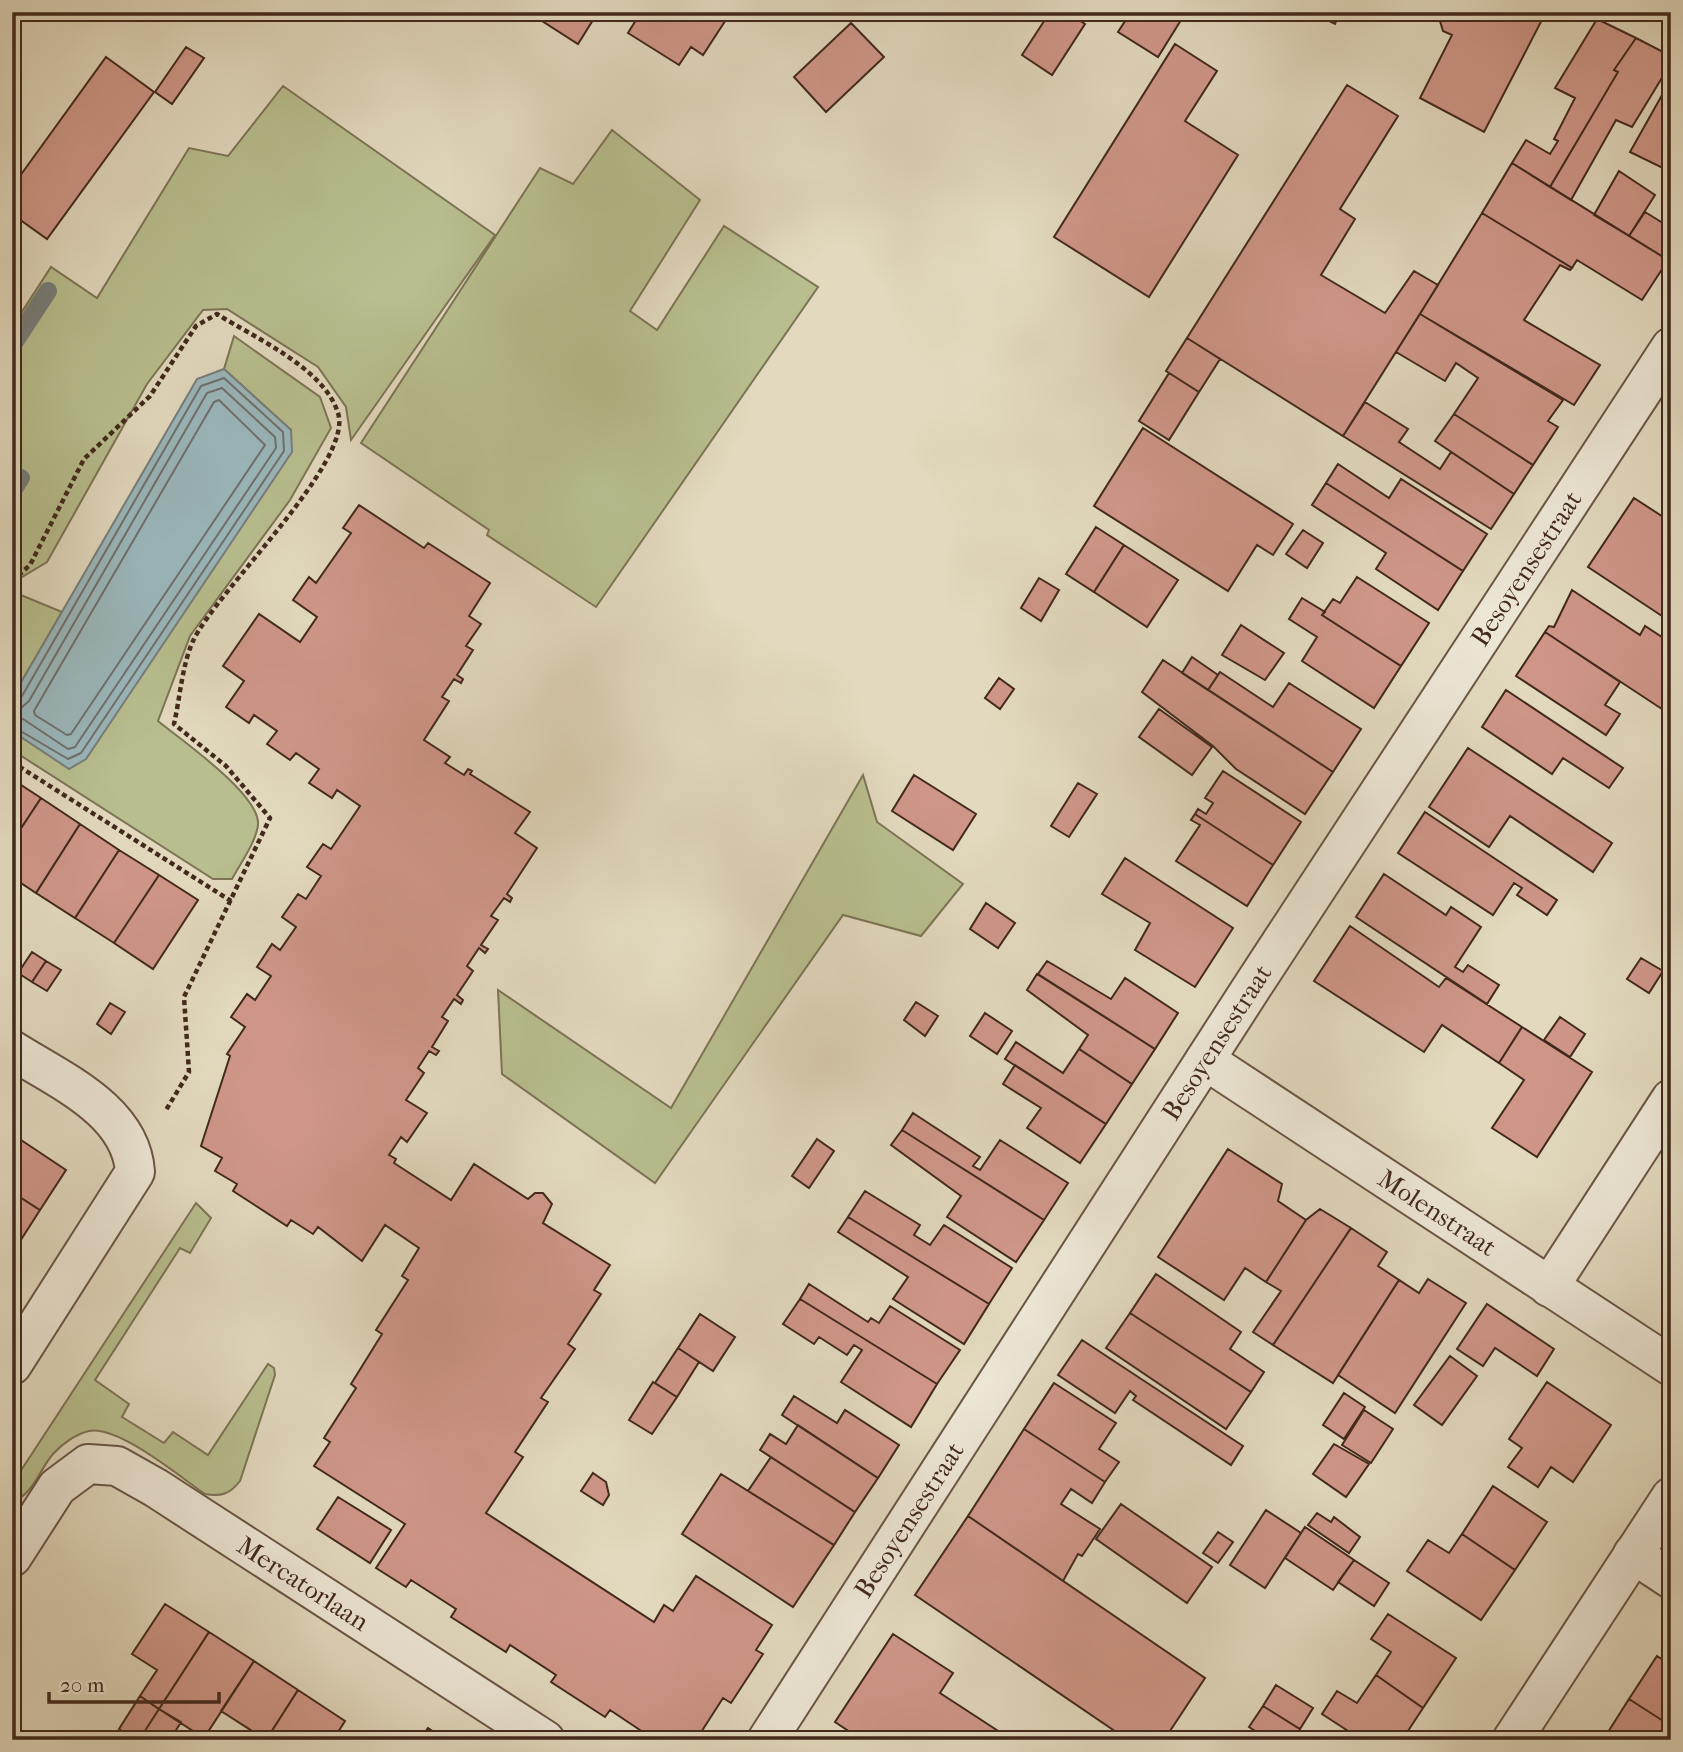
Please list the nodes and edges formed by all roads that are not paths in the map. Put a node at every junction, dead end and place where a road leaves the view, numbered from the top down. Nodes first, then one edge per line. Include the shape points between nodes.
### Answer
1 (1671, 347) edge
2 (12, 1050) edge
3 (1205, 1060) junction
4 (1671, 1099) edge
5 (1549, 1287) junction
6 (12, 1364) edge
7 (1671, 1366) edge
8 (1671, 1497) edge
9 (1633, 1554) junction
10 (12, 1556) edge
11 (1671, 1579) edge
12 (545, 1740) edge
13 (767, 1740) edge
14 (1512, 1740) edge

1 - 3 street, Besoyensestraat
2 - 6 street via 98,1106 120,1126 134,1153 135,1172
3 - 5 street, Molenstraat
3 - 13 street, Besoyensestraat
4 - 5 street
5 - 7 street, Molenstraat
8 - 9 street
9 - 11 street
9 - 14 street
10 - 12 street, Mercatorlaan via 57,1487 88,1464 117,1466 242,1541

